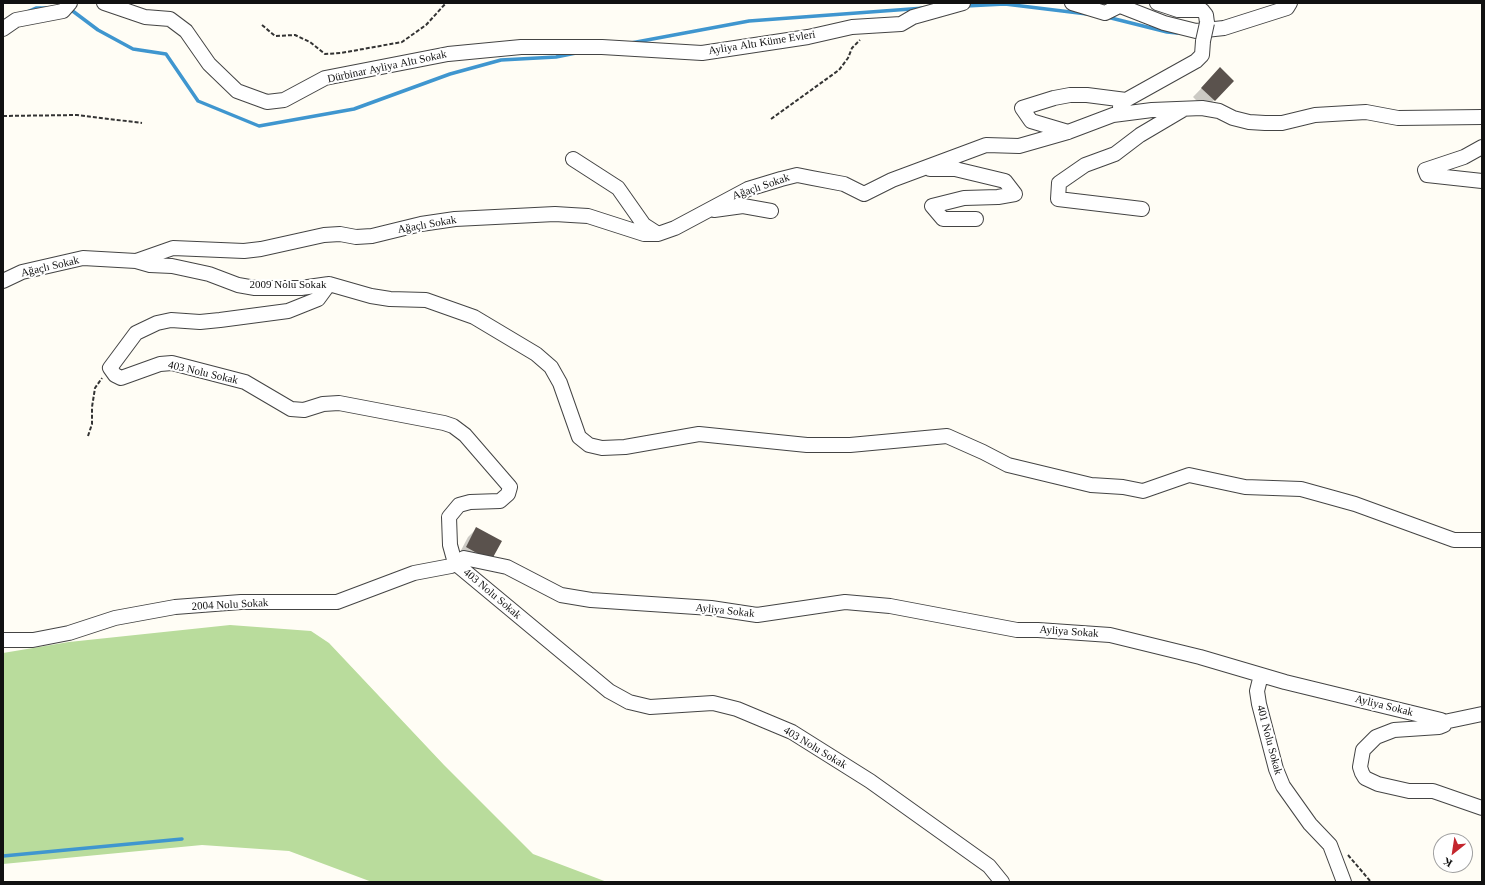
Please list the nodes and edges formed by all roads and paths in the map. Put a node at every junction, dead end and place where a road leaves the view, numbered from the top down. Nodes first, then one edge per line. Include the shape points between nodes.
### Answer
1 (70, 3) edge
2 (104, 3) edge
3 (446, 3) edge
4 (963, 3) edge
5 (1072, 3) edge
6 (1156, 3) edge
7 (1290, 3) edge
8 (262, 25) dead end
9 (3, 29) edge
10 (866, 38) dead end
11 (638, 50) joint
12 (1126, 100) junction
13 (1186, 108) junction
14 (1114, 115) junction
15 (3, 116) edge
16 (1482, 117) edge
17 (771, 119) dead end
18 (142, 123) dead end
19 (1068, 132) junction
20 (1482, 147) edge
21 (574, 159) dead end
22 (924, 169) junction
23 (1482, 181) edge
24 (1142, 209) dead end
25 (771, 211) dead end
26 (704, 212) junction
27 (976, 220) dead end
28 (658, 234) junction
29 (136, 261) junction
30 (3, 281) edge
31 (329, 284) junction
32 (115, 375) junction
33 (88, 436) dead end
34 (1482, 540) edge
35 (455, 563) junction
36 (3, 640) edge
37 (1261, 675) junction
38 (1482, 714) edge
39 (1444, 722) junction
40 (1482, 808) edge
41 (1330, 845) junction
42 (1002, 882) edge
43 (1344, 882) edge
44 (1371, 882) edge

1 - 9 street via 63,11 16,20
2 - 11 street, Dürbinar Ayliya Altı Sokak via 145,17 170,19 186,31 209,64 237,90 268,102 284,100 325,78 448,54 521,47 602,47
3 - 8 path via 426,25 402,42 341,53 325,54 310,42 295,35 275,36
4 - 11 street, Ayliya Altı Küme Evleri via 914,17 901,24 852,27 808,37 702,53 660,49
5 - 7 street via 1105,13 1119,6 1124,7 1164,23 1196,30 1224,28 1286,8
6 - 12 street, bridge via 1178,10 1202,10 1207,23 1202,55 1196,62
10 - 17 path via 859,40 838,70
12 - 14 street
12 - 19 street via 1070,95 1022,108 1031,121
13 - 14 street, Ağaçlı Sokak
13 - 16 street, Ağaçlı Sokak via 1202,108 1238,119 1265,123 1315,115 1366,112 1406,119
13 - 24 street via 1140,135 1115,154 1085,165 1059,183 1058,200
14 - 19 street, Ağaçlı Sokak
15 - 18 path via 82,116
19 - 22 street, Ağaçlı Sokak via 1019,146 986,145
20 - 23 street via 1464,157 1425,170 1427,175
21 - 28 street via 618,188 644,225
22 - 26 street, Ağaçlı Sokak via 892,180 864,194 844,184 797,175 748,189
22 - 27 street via 955,169 1005,181 1015,194 964,198 932,206 942,218
25 - 26 street via 743,206
26 - 28 street, Ağaçlı Sokak
28 - 29 street, Ağaçlı Sokak via 644,234 588,216 522,215 438,221 372,236 324,235 244,251 172,248
29 - 30 street, Ağaçlı Sokak via 83,258 22,272
29 - 31 street, 2009 Nolu Sokak via 209,274 255,288 301,288
31 - 32 street via 318,299 288,312 213,321 171,320 157,323 136,333 110,368
31 - 34 street, 2009 Nolu Sokak via 384,298 426,300 474,317 536,354 551,367 560,383 579,437 590,445 602,448 625,447 699,434 807,445 850,445 947,436 1008,465 1091,485 1123,487 1143,492 1189,475 1245,487 1301,489 1355,504 1454,540
32 - 33 path via 102,378 95,388 92,424
32 - 35 street, 403 Nolu Sokak via 121,378 160,364 172,363 245,382 290,409 304,410 323,404 339,403 453,426 465,435 510,487 508,494 500,501 459,505 449,516 450,545
35 - 36 street, 2004 Nolu Sokak via 414,573 337,602 241,602 175,608 115,618 69,633 34,640
35 - 37 street, Ayliya Sokak via 464,558 508,567 561,595 591,600 710,608 757,615 845,602 890,606 1017,630 1110,635
35 - 42 street, 403 Nolu Sokak via 609,691 629,702 650,707 713,703 737,709 792,732 870,781 989,866
37 - 39 street, Ayliya Sokak
37 - 41 street, 401 Nolu Sokak via 1257,690 1259,704 1276,769 1283,786 1310,824
38 - 39 street
39 - 40 street, Ayliya Sokak via 1444,725 1439,727 1394,730 1376,737 1363,750 1360,767 1362,773 1365,778 1378,784 1409,791 1433,790
41 - 43 street, 401 Nolu Sokak
41 - 44 path via 1349,855

